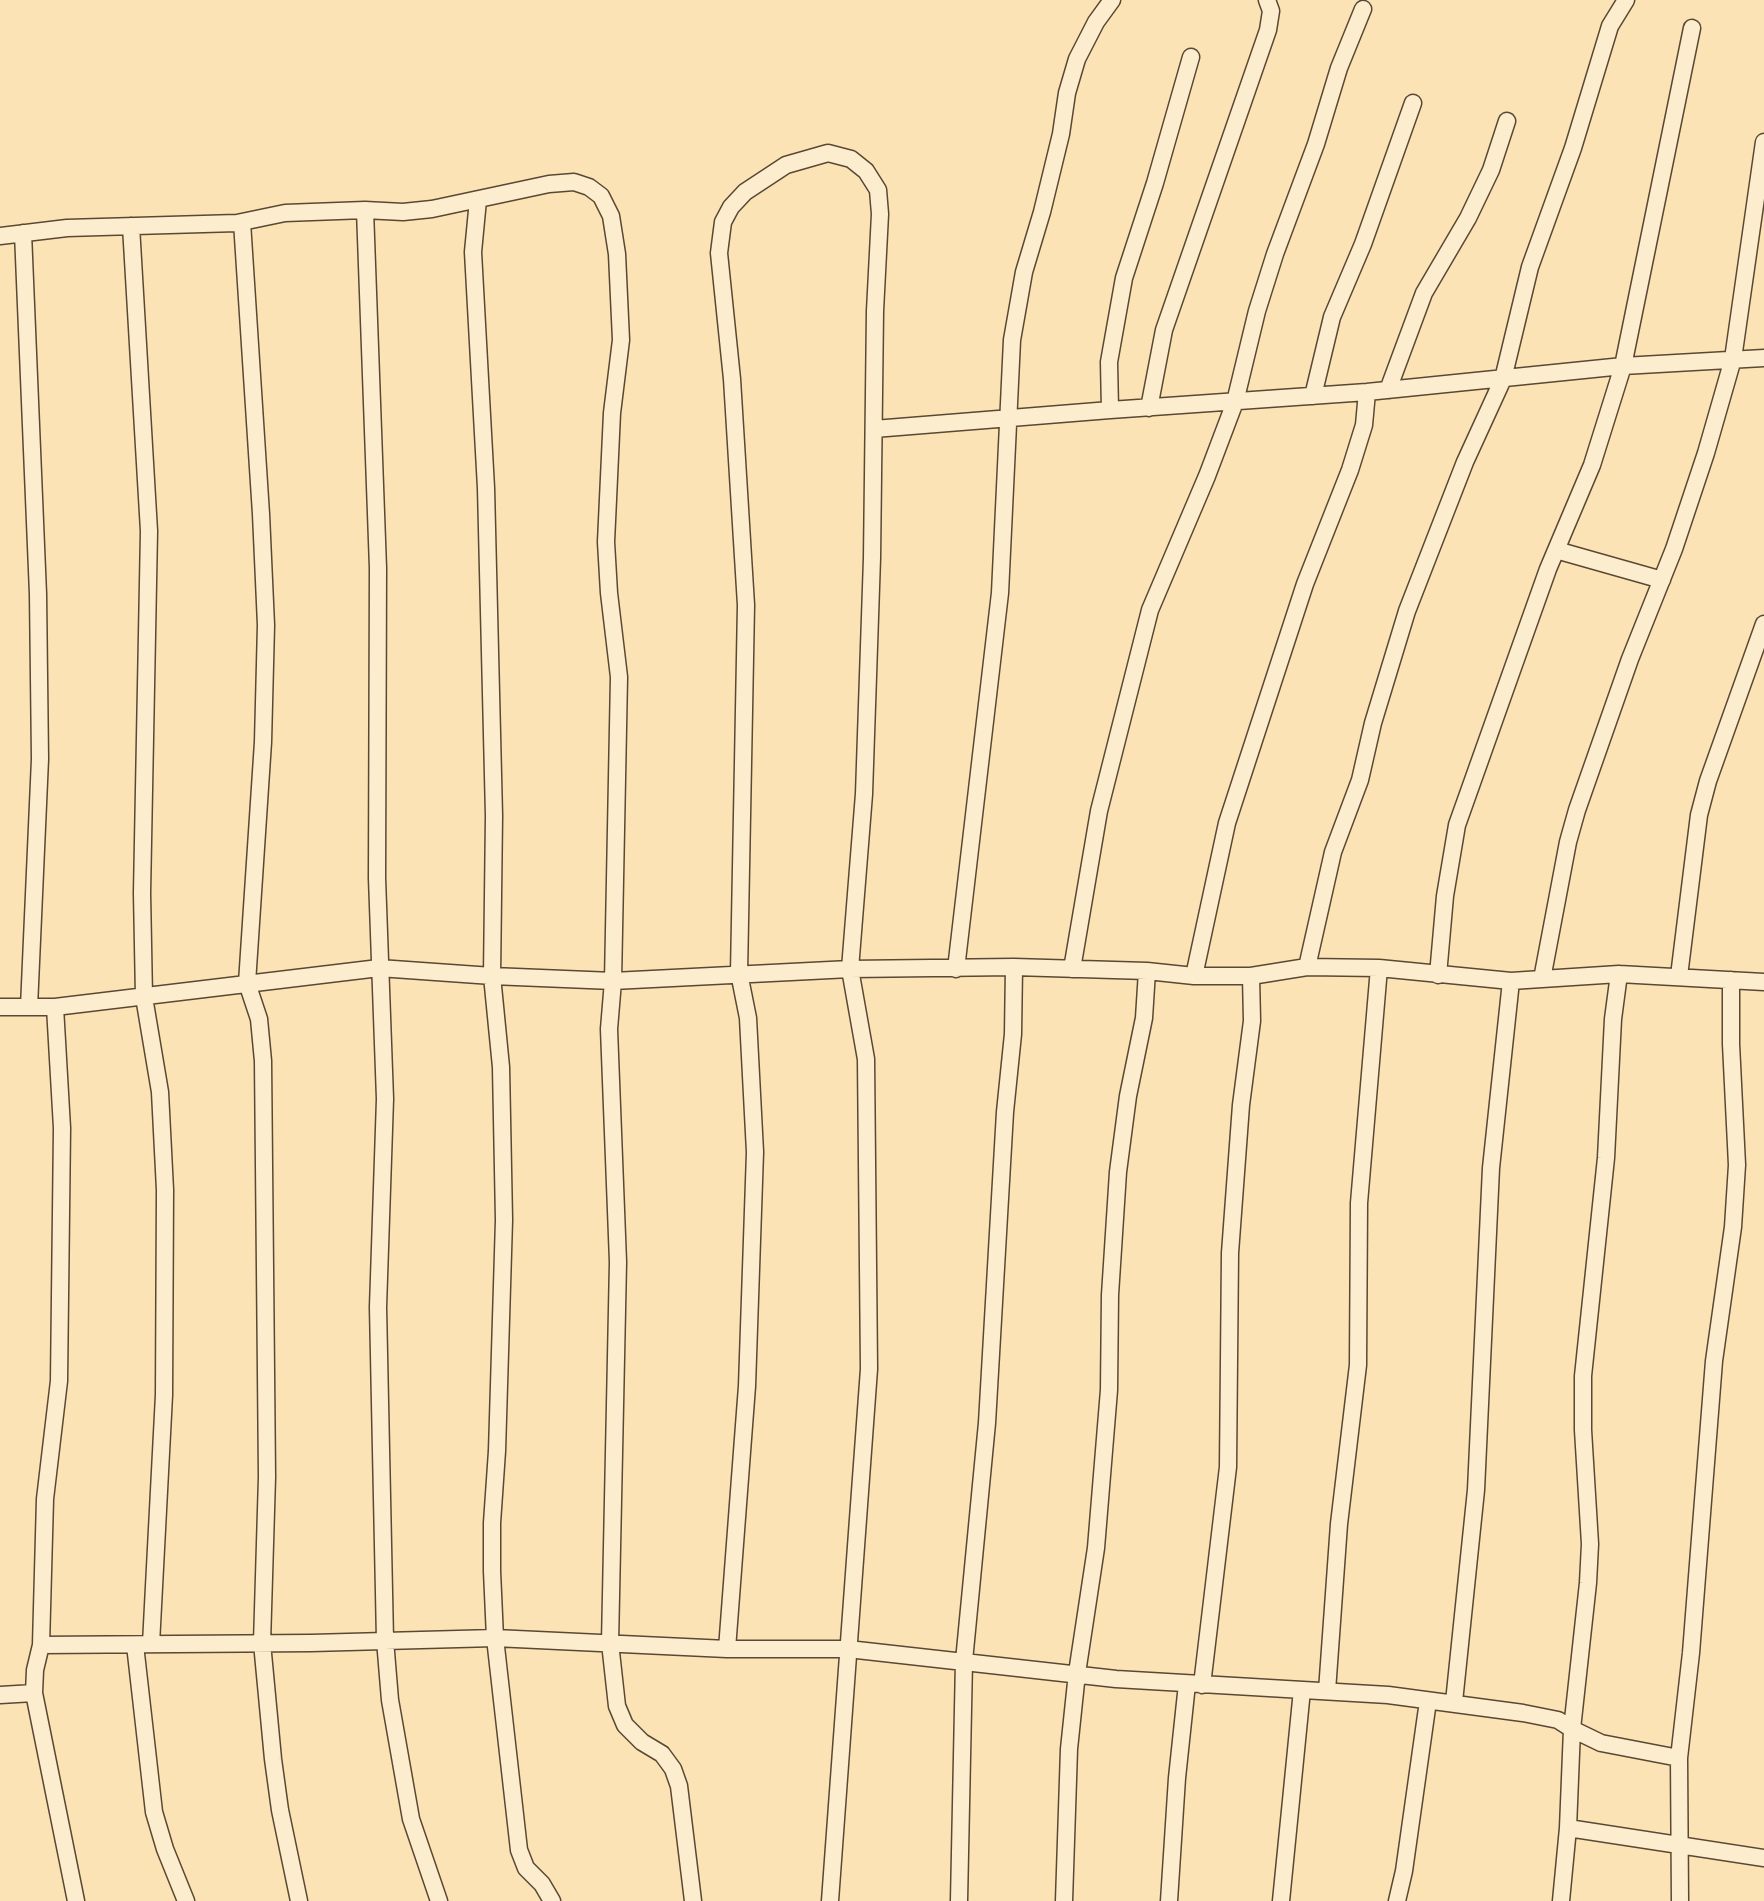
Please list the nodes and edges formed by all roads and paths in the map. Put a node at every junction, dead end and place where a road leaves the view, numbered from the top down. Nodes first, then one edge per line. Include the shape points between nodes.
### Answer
1 (1112, 0) edge
2 (1267, 0) edge
3 (1626, 0) edge
4 (1363, 9) dead end
5 (1692, 28) dead end
6 (1191, 57) dead end
7 (1413, 103) dead end
8 (1507, 121) dead end
9 (1764, 142) edge
10 (478, 200) junction
11 (365, 210) junction
12 (242, 222) junction
13 (131, 226) junction
14 (23, 233) junction
15 (0, 236) edge
16 (1764, 358) edge
17 (1733, 359) junction
18 (1623, 366) junction
19 (1503, 379) junction
20 (1388, 390) junction
21 (1367, 392) junction
22 (1313, 396) junction
23 (1235, 402) junction
24 (1149, 408) junction
25 (1110, 410) junction
26 (1008, 419) junction
27 (874, 429) junction
28 (1556, 550) junction
29 (1662, 580) junction
30 (1764, 624) edge
31 (1014, 967) junction
32 (1307, 967) junction
33 (379, 968) junction
34 (1379, 968) junction
35 (850, 969) junction
36 (956, 969) junction
37 (1072, 969) junction
38 (1147, 971) junction
39 (739, 973) junction
40 (1619, 974) junction
41 (1438, 975) junction
42 (492, 976) junction
43 (1194, 976) junction
44 (1251, 976) junction
45 (1679, 976) junction
46 (1542, 979) junction
47 (1731, 980) junction
48 (613, 981) junction
49 (1511, 981) junction
50 (1764, 982) edge
51 (247, 983) junction
52 (144, 997) junction
53 (0, 1007) edge
54 (29, 1007) junction
55 (55, 1007) junction
56 (495, 1638) junction
57 (385, 1640) junction
58 (262, 1643) junction
59 (610, 1643) junction
60 (143, 1644) junction
61 (41, 1645) junction
62 (727, 1649) junction
63 (848, 1649) junction
64 (964, 1661) junction
65 (1077, 1673) junction
66 (1195, 1685) junction
67 (1302, 1690) junction
68 (1327, 1691) junction
69 (34, 1693) junction
70 (0, 1695) edge
71 (1428, 1701) junction
72 (1454, 1702) junction
73 (1572, 1729) junction
74 (1679, 1758) junction
75 (1568, 1828) junction
76 (1680, 1845) junction
77 (1764, 1858) edge
78 (76, 1901) edge
79 (186, 1901) edge
80 (299, 1901) edge
81 (439, 1901) edge
82 (552, 1901) edge
83 (693, 1901) edge
84 (830, 1901) edge
85 (959, 1901) edge
86 (1064, 1901) edge
87 (1169, 1901) edge
88 (1281, 1901) edge
89 (1397, 1901) edge
90 (1561, 1901) edge
91 (1680, 1901) edge

1 - 26 street via 1077,59 1067,93 1024,272
2 - 24 street via 1268,30 1164,330
3 - 19 street via 1610,26 1534,254
4 - 23 street via 1275,254
5 - 18 street
6 - 25 street via 1124,278 1109,362
7 - 22 street via 1332,317
8 - 20 street via 1491,170 1424,293
9 - 17 street
10 - 11 street via 403,212
10 - 42 street via 473,252 486,488
10 - 48 street via 574,182 601,196 611,216 621,340 606,542 619,677
11 - 12 street via 285,213
11 - 33 street via 378,568
12 - 13 street
12 - 51 street via 266,625
13 - 14 street
13 - 52 street via 149,531
14 - 15 street
14 - 54 street via 40,759
16 - 17 street
17 - 18 street
17 - 29 street
18 - 19 street
18 - 28 street via 1592,465
19 - 20 street
19 - 32 street via 1407,611 1360,780 1333,852
20 - 21 street
21 - 22 street
21 - 43 street via 1364,425 1350,470 1305,584 1227,823
22 - 23 street
23 - 24 street
23 - 37 street via 1150,610 1099,811
24 - 25 street
25 - 26 street
26 - 27 street
26 - 36 street via 1000,593
27 - 35 street via 864,794
27 - 39 street via 878,190 851,159 828,153 786,165 738,199 723,222 719,253 746,605
28 - 29 street
28 - 41 street via 1457,825
29 - 46 street via 1577,810
30 - 45 street via 1699,815
31 - 36 street
31 - 37 street
31 - 64 street via 987,1423
32 - 34 street
32 - 44 street
33 - 42 street
33 - 51 street
33 - 57 street via 385,1099 378,1307
34 - 41 street
34 - 68 street via 1359,1203 1358,1365
35 - 36 street
35 - 39 street
35 - 63 street via 866,1059 869,1369
37 - 38 street
38 - 43 street
38 - 65 street via 1118,1172 1109,1390 1096,1548
39 - 48 street
39 - 62 street via 748,1018 755,1152 747,1386
40 - 45 street
40 - 46 street
40 - 73 street via 1583,1376 1590,1544
41 - 49 street
42 - 48 street
42 - 56 street via 501,1067 504,1220 492,1523
43 - 44 street
44 - 66 street via 1252,1021 1230,1253 1228,1467
45 - 47 street
46 - 49 street
47 - 50 street
47 - 74 street via 1737,1165 1733,1227 1714,1361
48 - 59 street via 609,1029 618,1353
49 - 72 street via 1491,1168 1476,1490
51 - 52 street
51 - 58 street via 259,1019 263,1076 267,1477
52 - 55 street
52 - 60 street via 160,1092 165,1190 164,1395
53 - 54 street
54 - 55 street
55 - 61 street via 62,1128 59,1381 46,1486
56 - 57 street
56 - 59 street
56 - 82 street via 519,1850
57 - 58 street
57 - 81 street via 411,1819
58 - 60 street
58 - 80 street via 278,1797
59 - 62 street
59 - 83 street via 617,1706 625,1725 662,1754 679,1786
60 - 61 street
60 - 79 street via 154,1812
61 - 69 street
62 - 63 street
63 - 64 street
63 - 84 street
64 - 65 street
64 - 85 street
65 - 66 street
65 - 86 street
66 - 67 street
66 - 87 street via 1177,1778
67 - 68 street
67 - 88 street
68 - 71 street
69 - 70 street
69 - 78 street
71 - 72 street
71 - 89 street
72 - 73 street via 1558,1720
73 - 74 street via 1601,1743
73 - 75 street
74 - 76 street
75 - 76 street
75 - 90 street
76 - 77 street
76 - 91 street

